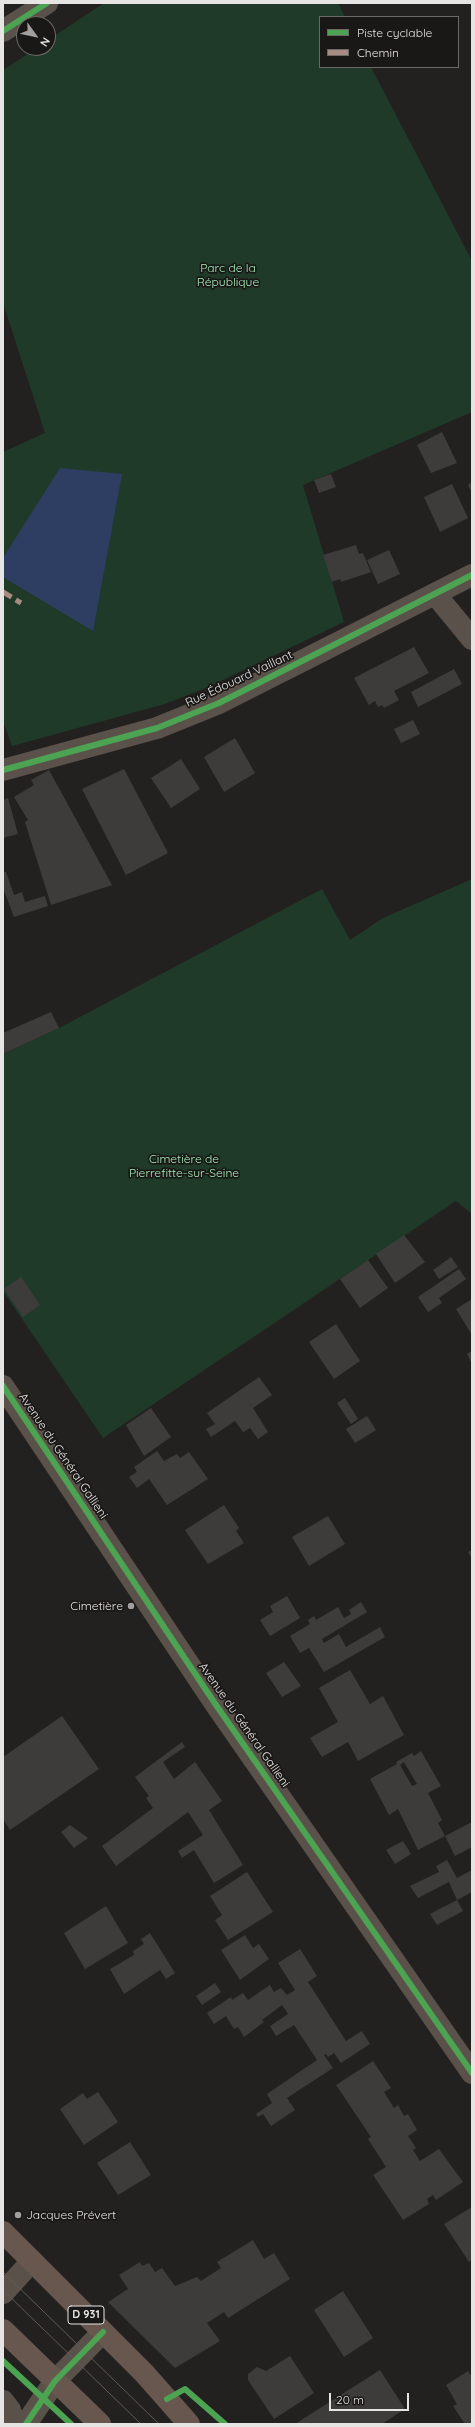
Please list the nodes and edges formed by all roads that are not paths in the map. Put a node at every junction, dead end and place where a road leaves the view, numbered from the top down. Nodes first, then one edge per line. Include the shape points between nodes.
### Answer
1 (47, 3) edge
2 (3, 31) edge
3 (472, 575) edge
4 (435, 594) junction
5 (472, 639) edge
6 (3, 770) edge
7 (3, 1386) edge
8 (469, 2061) edge
9 (3, 2232) edge
10 (32, 2261) junction
11 (3, 2294) edge
12 (3, 2330) edge
13 (103, 2332) junction
14 (56, 2381) junction
15 (3, 2401) edge
16 (14, 2424) edge
17 (26, 2424) edge
18 (100, 2424) edge
19 (189, 2424) edge

1 - 2 street
3 - 4 street, Rue Édouard Vaillant
4 - 5 street
4 - 6 street, Rue Édouard Vaillant via 212,706 157,728
7 - 8 street, Avenue du Général Gallieni via 212,1699
9 - 10 main road, D 931
10 - 11 street
10 - 13 main road, D 931
12 - 14 main road
13 - 14 street
13 - 19 main road, D 931
14 - 17 street
14 - 18 main road
15 - 16 street via 10,2410

